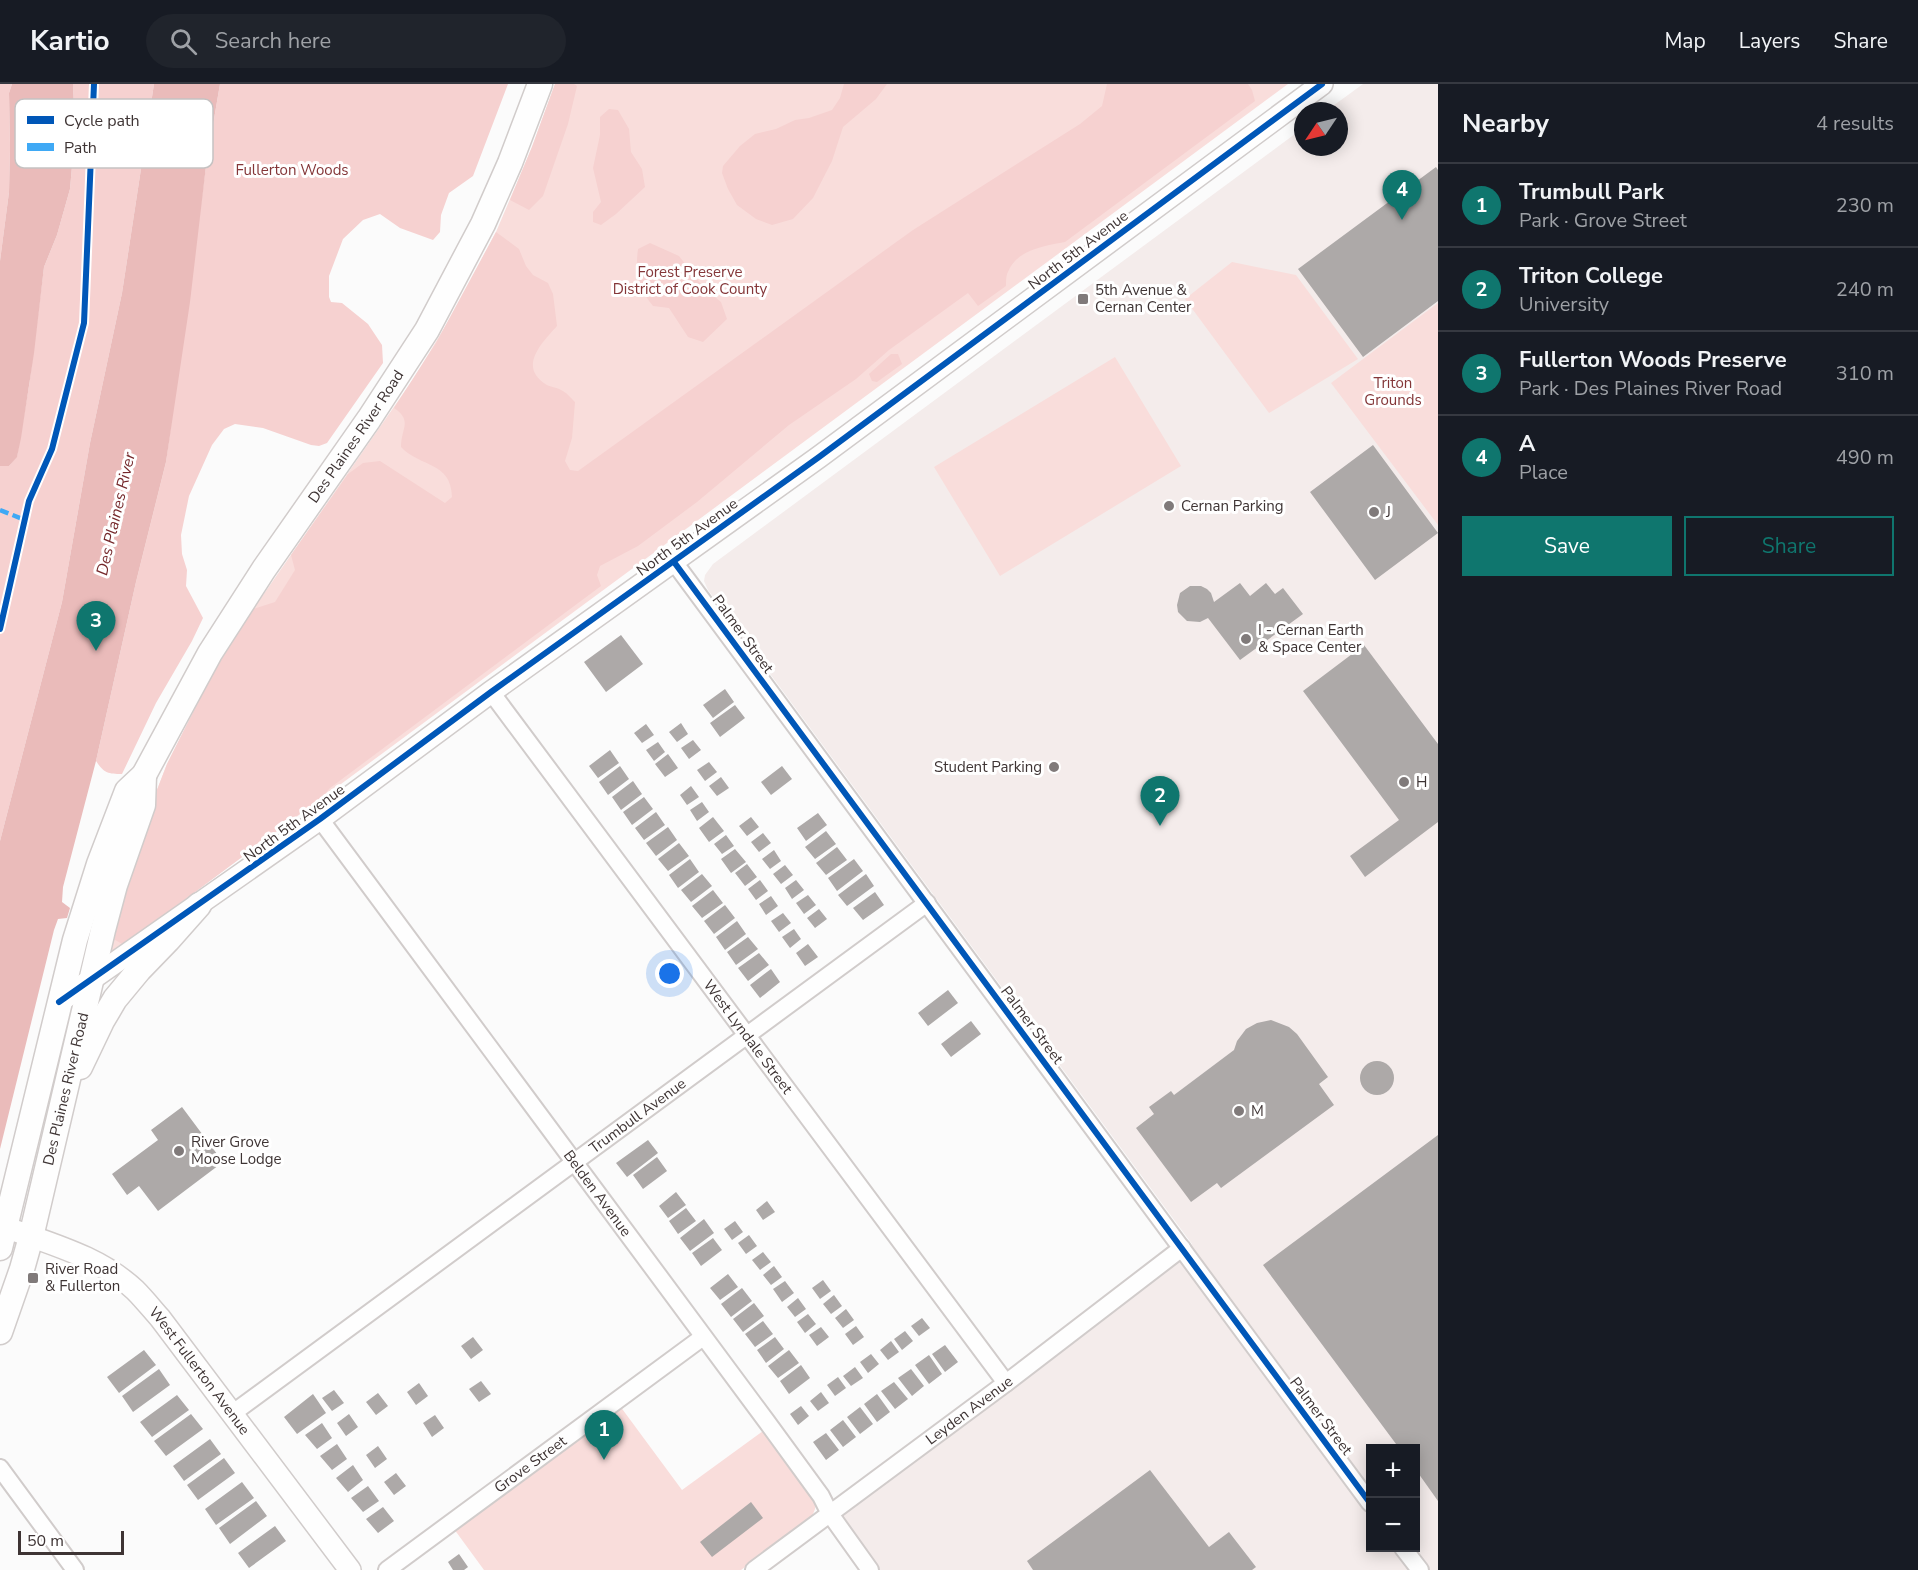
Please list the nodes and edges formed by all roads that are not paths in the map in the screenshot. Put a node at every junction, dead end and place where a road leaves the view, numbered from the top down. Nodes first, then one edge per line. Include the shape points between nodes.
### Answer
1 (540, 84) edge
2 (1322, 84) edge
3 (674, 562) junction
4 (491, 692) junction
5 (144, 775) junction
6 (320, 819) junction
7 (927, 903) junction
8 (200, 905) junction
9 (91, 980) junction
10 (60, 1002) junction
11 (746, 1036) junction
12 (63, 1105) junction
13 (574, 1162) junction
14 (31, 1237) junction
15 (2, 1238) edge
16 (1182, 1248) junction
17 (0, 1332) edge
18 (703, 1337) junction
19 (1006, 1383) junction
20 (233, 1413) junction
21 (0, 1468) edge
22 (1367, 1498) edge
23 (830, 1514) junction
24 (1406, 1552) edge
25 (75, 1570) edge
26 (350, 1570) edge
27 (387, 1570) edge
28 (754, 1570) edge
29 (870, 1570) edge
30 (1420, 1570) edge

1 - 5 main road, Des Plaines River Road via 483,224 427,330 264,569 210,654
2 - 3 street, North 5th Avenue
3 - 4 street, North 5th Avenue
3 - 7 street, Palmer Street
4 - 6 street, North 5th Avenue
4 - 11 street, West Lyndale Street
5 - 9 main road, Des Plaines River Road via 143,805 116,885
5 - 10 main road, Des Plaines River Road via 127,791 99,864
6 - 8 street, North 5th Avenue
6 - 13 street, Belden Avenue
7 - 11 street, Trumbull Avenue
7 - 16 street, Palmer Street
8 - 9 street, North 5th Avenue
8 - 12 main road via 115,999
9 - 10 street, North 5th Avenue
9 - 12 main road, Des Plaines River Road
10 - 15 main road, Des Plaines River Road
11 - 13 street, Trumbull Avenue
11 - 19 street, West Lyndale Street
12 - 14 main road, Des Plaines River Road
13 - 18 street, Belden Avenue
13 - 20 street, Trumbull Avenue
14 - 15 street, West Fullerton Avenue
14 - 17 main road, Des Plaines River Road
14 - 20 street, West Fullerton Avenue via 94,1262 134,1289
16 - 19 street, Leyden Avenue
16 - 22 street, Palmer Street
18 - 23 street, Belden Avenue via 821,1496
18 - 27 street, Grove Street
19 - 23 street, Leyden Avenue
20 - 26 street, West Fullerton Avenue
21 - 25 street
23 - 28 street, Leyden Avenue
23 - 29 street, Belden Avenue
24 - 30 street

